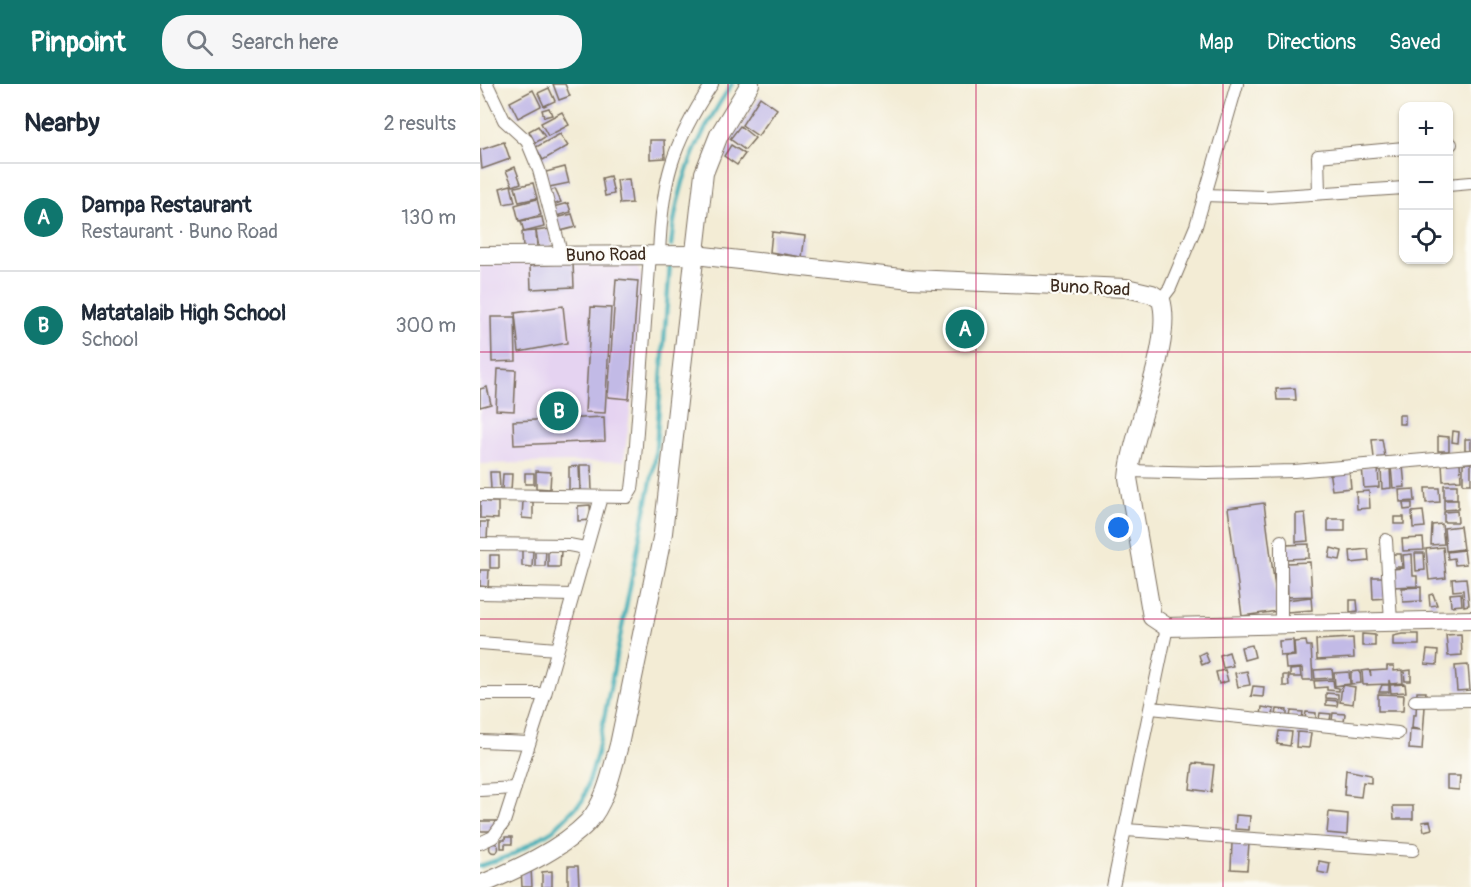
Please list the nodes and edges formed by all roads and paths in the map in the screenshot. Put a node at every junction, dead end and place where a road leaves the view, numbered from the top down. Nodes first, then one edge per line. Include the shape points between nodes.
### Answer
1 (488, 84) edge
2 (712, 84) edge
3 (750, 84) edge
4 (1237, 84) edge
5 (1399, 148) edge
6 (1471, 183) edge
7 (1453, 185) edge
8 (1399, 188) edge
9 (1319, 193) junction
10 (1204, 195) junction
11 (654, 254) junction
12 (694, 255) junction
13 (480, 256) edge
14 (562, 256) junction
15 (1161, 300) junction
16 (1471, 456) edge
17 (1129, 471) junction
18 (480, 495) edge
19 (600, 497) junction
20 (1386, 540) dead end
21 (1281, 541) dead end
22 (480, 544) edge
23 (585, 548) junction
24 (480, 593) edge
25 (572, 595) junction
26 (1471, 620) edge
27 (1391, 622) junction
28 (1281, 625) junction
29 (1167, 627) junction
30 (480, 643) edge
31 (557, 649) junction
32 (480, 694) edge
33 (545, 694) junction
34 (1471, 700) edge
35 (1415, 701) dead end
36 (1151, 708) junction
37 (1398, 733) dead end
38 (480, 741) edge
39 (529, 743) junction
40 (515, 788) junction
41 (480, 789) edge
42 (1126, 830) junction
43 (480, 843) edge
44 (1413, 850) dead end
45 (480, 885) edge
46 (1113, 887) edge

1 - 14 street via 504,120 527,141 539,170
2 - 11 street via 692,114 671,159
3 - 12 street via 719,135 707,164
4 - 10 street
5 - 9 street via 1318,156
6 - 7 street
8 - 9 street
9 - 10 street via 1265,197
10 - 15 street via 1196,226
11 - 12 street, Buno Road
11 - 14 street, Buno Road
11 - 19 street via 632,489 621,499
12 - 15 street, Buno Road via 911,279 1126,288
12 - 45 street via 663,533 609,779 588,822 531,862
13 - 14 street, Buno Road
15 - 17 street via 1164,324
16 - 17 street via 1283,471
17 - 29 street via 1149,612
18 - 19 street
19 - 23 street
20 - 27 street
21 - 28 street
22 - 23 street
23 - 25 street
24 - 25 street
25 - 31 street
26 - 27 street
27 - 28 street
28 - 29 street
29 - 36 street
30 - 31 street
31 - 33 street
32 - 33 street
33 - 39 street
34 - 35 street
36 - 37 street
36 - 42 street
38 - 39 street
39 - 40 street
40 - 41 street
40 - 43 street via 499,830
42 - 44 street
42 - 46 street

